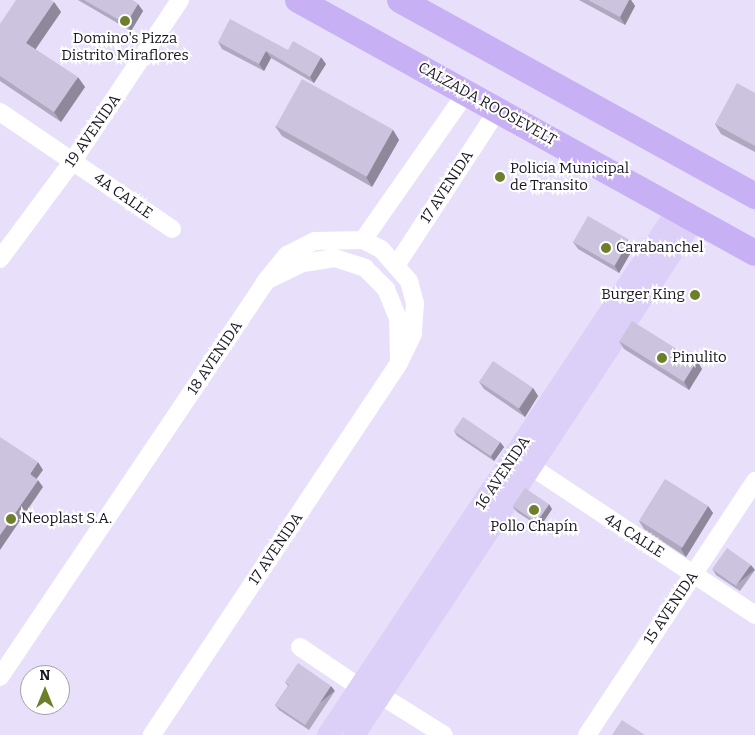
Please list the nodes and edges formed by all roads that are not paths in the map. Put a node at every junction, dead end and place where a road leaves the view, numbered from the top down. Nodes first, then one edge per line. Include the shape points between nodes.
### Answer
1 (180, 0) edge
2 (298, 0) edge
3 (400, 0) edge
4 (466, 93) junction
5 (497, 111) junction
6 (0, 112) edge
7 (72, 162) junction
8 (755, 196) edge
9 (686, 214) junction
10 (172, 229) dead end
11 (363, 240) junction
12 (755, 253) edge
13 (0, 259) edge
14 (397, 264) junction
15 (265, 282) junction
16 (399, 363) junction
17 (522, 461) junction
18 (755, 481) edge
19 (694, 575) junction
20 (755, 615) edge
21 (300, 648) dead end
22 (0, 677) edge
23 (359, 688) junction
24 (380, 695) junction
25 (152, 735) edge
26 (328, 735) edge
27 (354, 735) edge
28 (444, 735) edge
29 (587, 735) edge

1 - 7 street, 19 AVENIDA
2 - 4 highway, CALZADA ROOSEVELT
3 - 8 highway
4 - 5 highway, CALZADA ROOSEVELT
4 - 11 street
5 - 9 highway, CALZADA ROOSEVELT
5 - 14 street, 17 AVENIDA
6 - 7 street, 4A CALLE
7 - 10 street, 4A CALLE
7 - 13 street, 19 AVENIDA
9 - 12 highway, CALZADA ROOSEVELT
9 - 17 main road, 16 AVENIDA
11 - 14 street, 17 AVENIDA
11 - 15 street, 18 AVENIDA via 315,241 287,255
14 - 16 street, 17 AVENIDA via 409,281 415,303 413,334
15 - 16 street via 303,263 335,258 365,268 386,289 398,318
15 - 22 street, 18 AVENIDA
16 - 25 street, 17 AVENIDA
17 - 19 street, 4A CALLE
17 - 23 main road, 16 AVENIDA
17 - 24 main road, 16 AVENIDA
18 - 19 street, 15 AVENIDA
19 - 20 street, 4A CALLE
19 - 29 street, 15 AVENIDA
21 - 23 street
23 - 26 main road, 16 AVENIDA
24 - 27 main road, 16 AVENIDA
24 - 28 street

